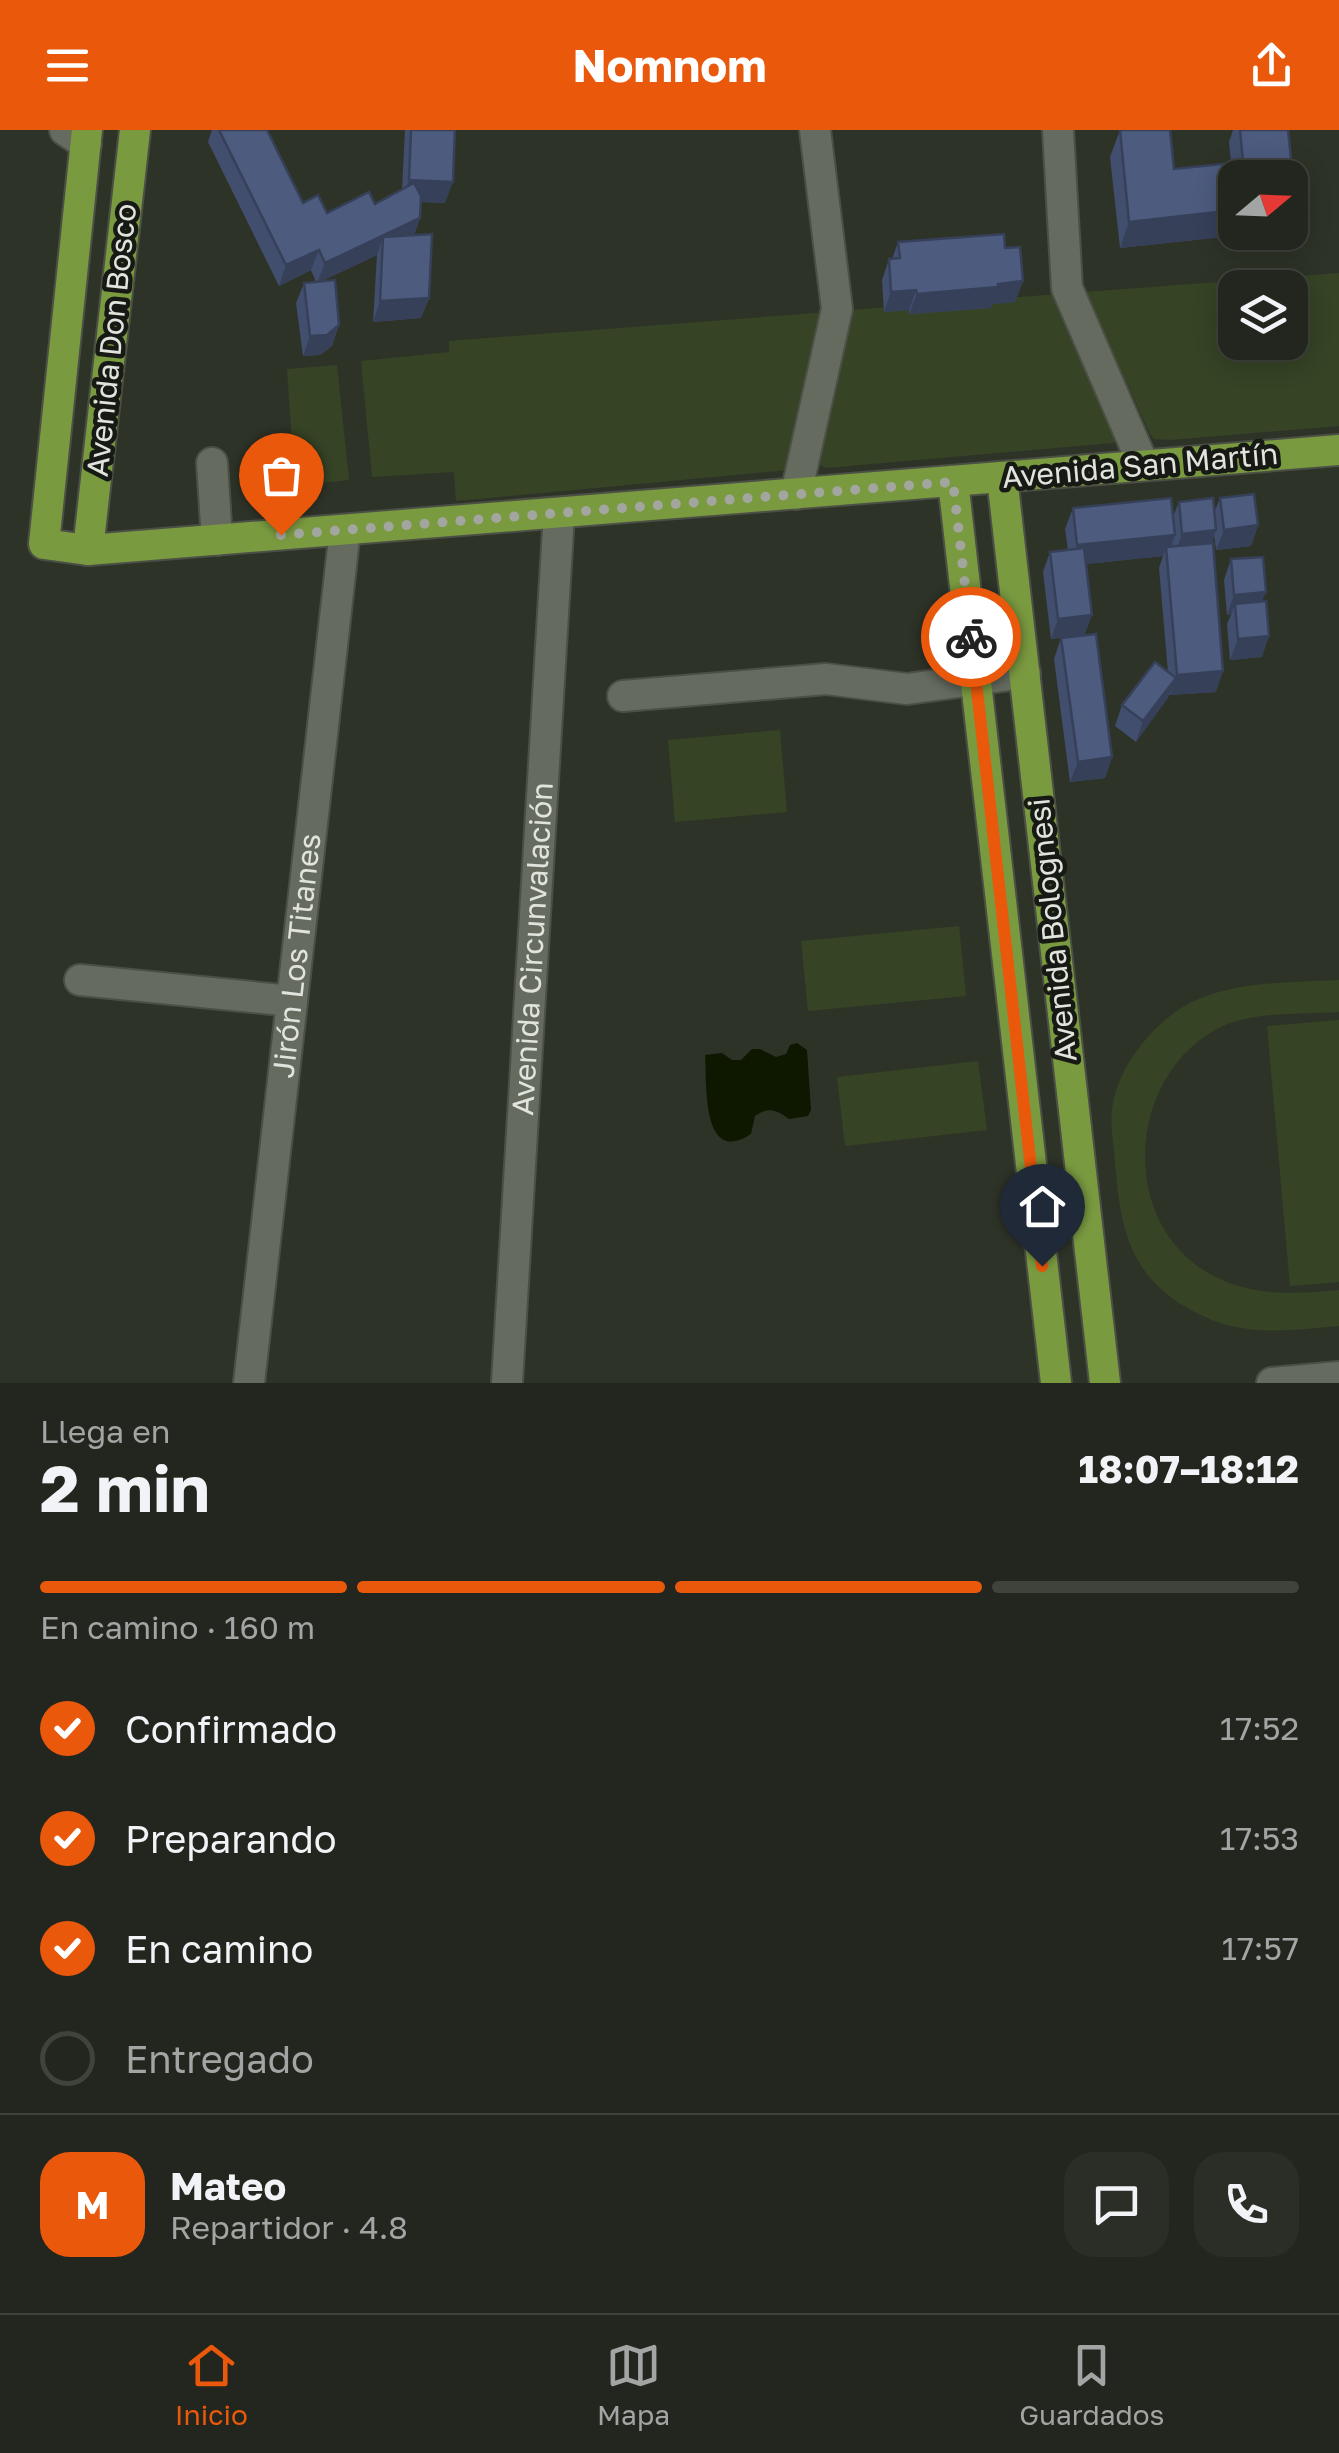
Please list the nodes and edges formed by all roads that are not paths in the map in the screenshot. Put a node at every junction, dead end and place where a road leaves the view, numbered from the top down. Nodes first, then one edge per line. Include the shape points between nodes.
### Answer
1 (135, 130) edge
2 (814, 130) edge
3 (1058, 130) edge
4 (79, 135) edge
5 (1339, 450) edge
6 (212, 463) dead end
7 (1144, 464) junction
8 (1002, 478) junction
9 (953, 482) junction
10 (796, 494) junction
11 (559, 513) junction
12 (345, 530) junction
13 (217, 540) junction
14 (44, 544) joint
15 (88, 550) junction
16 (1024, 674) junction
17 (976, 680) junction
18 (623, 696) dead end
19 (80, 980) dead end
20 (292, 1001) junction
21 (1339, 1377) edge
22 (249, 1383) edge
23 (506, 1383) edge
24 (1056, 1383) edge
25 (1104, 1383) edge
26 (1272, 1383) edge

1 - 15 main road, Avenida Don Bosco
2 - 10 street via 837,309
3 - 7 street via 1067,288
4 - 14 main road, Avenida Don Bosco
5 - 7 main road, Avenida San Martín
6 - 13 street
7 - 8 main road, Avenida San Martín
8 - 9 main road, Avenida San Martín
8 - 16 main road, Avenida Bolognesi
9 - 10 main road, Avenida San Martín
9 - 17 main road, Avenida Bolognesi
10 - 11 main road, Avenida San Martín
11 - 12 main road, Avenida San Martín
11 - 23 street, Avenida Circunvalación
12 - 13 main road, Avenida San Martín
12 - 20 street, Jirón Los Titanes
13 - 15 main road, Avenida San Martín
14 - 15 main road, Avenida San Martín
16 - 17 street
16 - 25 main road, Avenida Bolognesi
17 - 18 street via 907,689 826,679
17 - 24 main road, Avenida Bolognesi
19 - 20 street
20 - 22 street, Jirón Los Titanes
21 - 26 street

